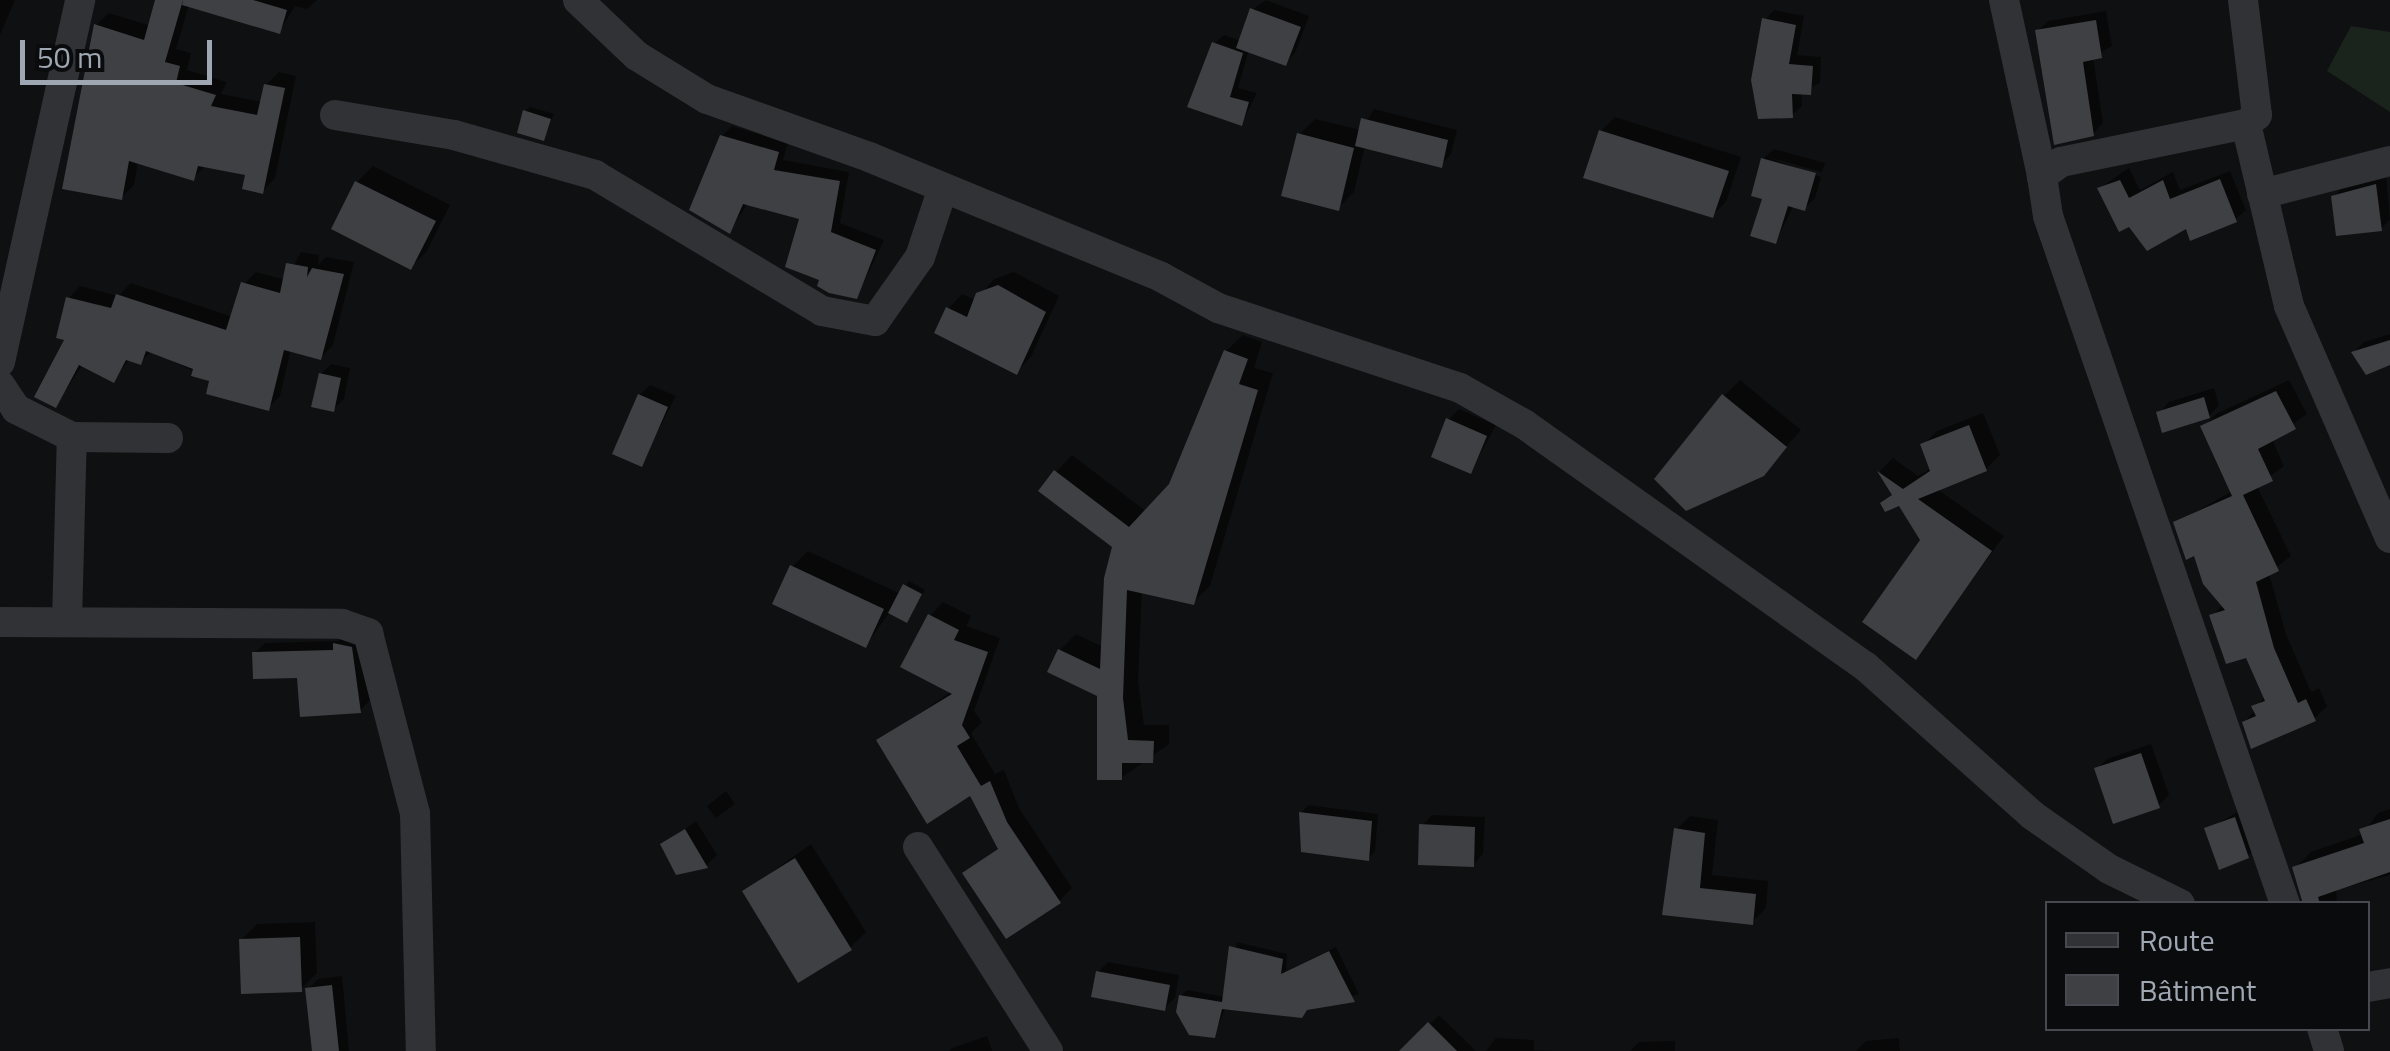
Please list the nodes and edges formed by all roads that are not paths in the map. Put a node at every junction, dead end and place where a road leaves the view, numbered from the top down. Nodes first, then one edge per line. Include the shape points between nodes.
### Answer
1 (80, 0) edge
2 (578, 0) edge
3 (2004, 0) edge
4 (2243, 0) edge
5 (334, 115) dead end
6 (2246, 124) junction
7 (2390, 161) edge
8 (2042, 176) junction
9 (943, 188) junction
10 (2262, 194) junction
11 (0, 362) edge
12 (0, 385) edge
13 (72, 436) junction
14 (168, 438) dead end
15 (2390, 538) edge
16 (0, 622) edge
17 (67, 622) junction
18 (918, 847) dead end
19 (2174, 901) edge
20 (2284, 901) edge
21 (421, 1051) edge
22 (1048, 1051) edge

1 - 11 street
2 - 9 street via 637,56 707,99
3 - 8 street
4 - 6 street via 2258,115
5 - 9 street via 454,134 596,175 822,311 876,321 920,257
6 - 8 street via 2061,162
6 - 10 street
7 - 10 street
8 - 20 street via 2048,216
9 - 19 street via 1161,277 1218,308 1460,388 1524,424 1866,666 2032,815 2109,869
10 - 15 street via 2289,306
12 - 13 street via 16,409
13 - 14 street
13 - 17 street
16 - 17 street
17 - 21 street via 342,624 368,633 415,813
18 - 22 street

